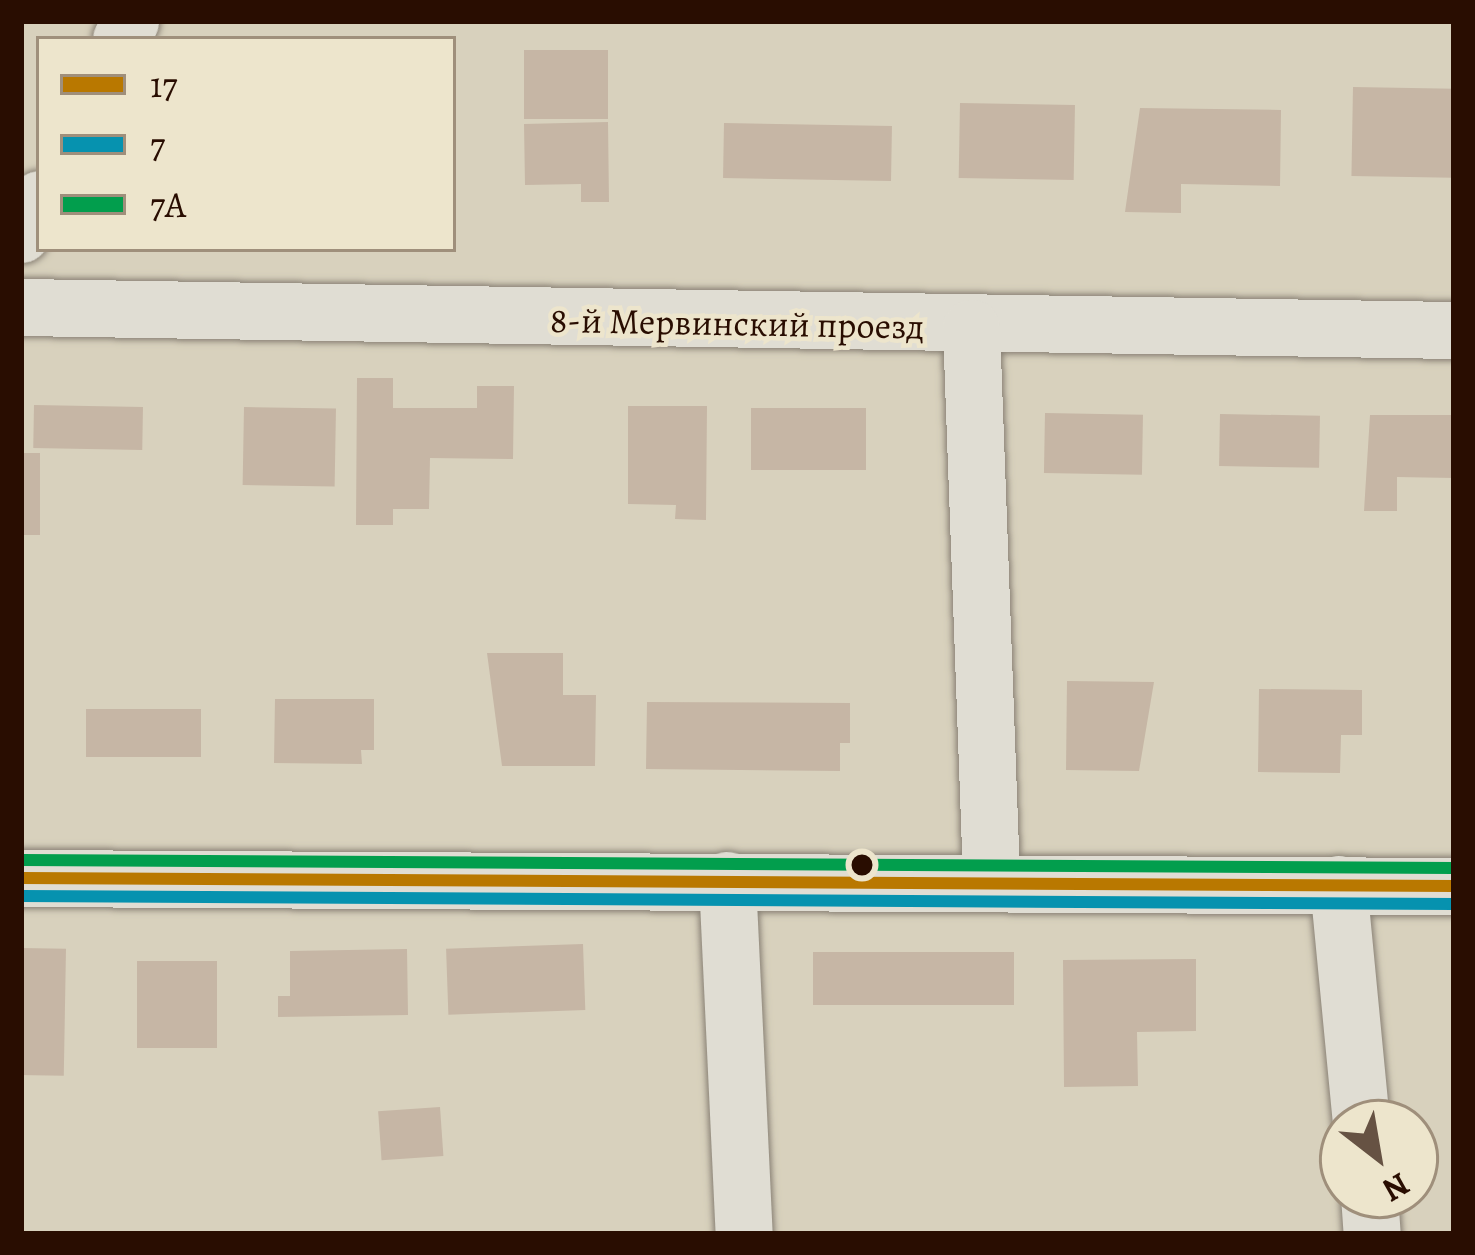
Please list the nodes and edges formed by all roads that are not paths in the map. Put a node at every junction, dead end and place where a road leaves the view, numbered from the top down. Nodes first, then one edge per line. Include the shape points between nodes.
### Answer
1 (36, 205) edge
2 (21, 234) edge
3 (21, 307) edge
4 (971, 328) junction
5 (1454, 330) edge
6 (991, 876) junction
7 (21, 878) edge
8 (727, 880) junction
9 (1338, 884) junction
10 (1454, 886) edge
11 (1359, 1099) edge
12 (744, 1234) edge

1 - 2 street
3 - 4 street, 8-й Мервинский проезд
4 - 5 street, 8-й Мервинский проезд
4 - 6 street
6 - 8 street
6 - 9 street
7 - 8 street
8 - 12 street
9 - 10 street
9 - 11 street

